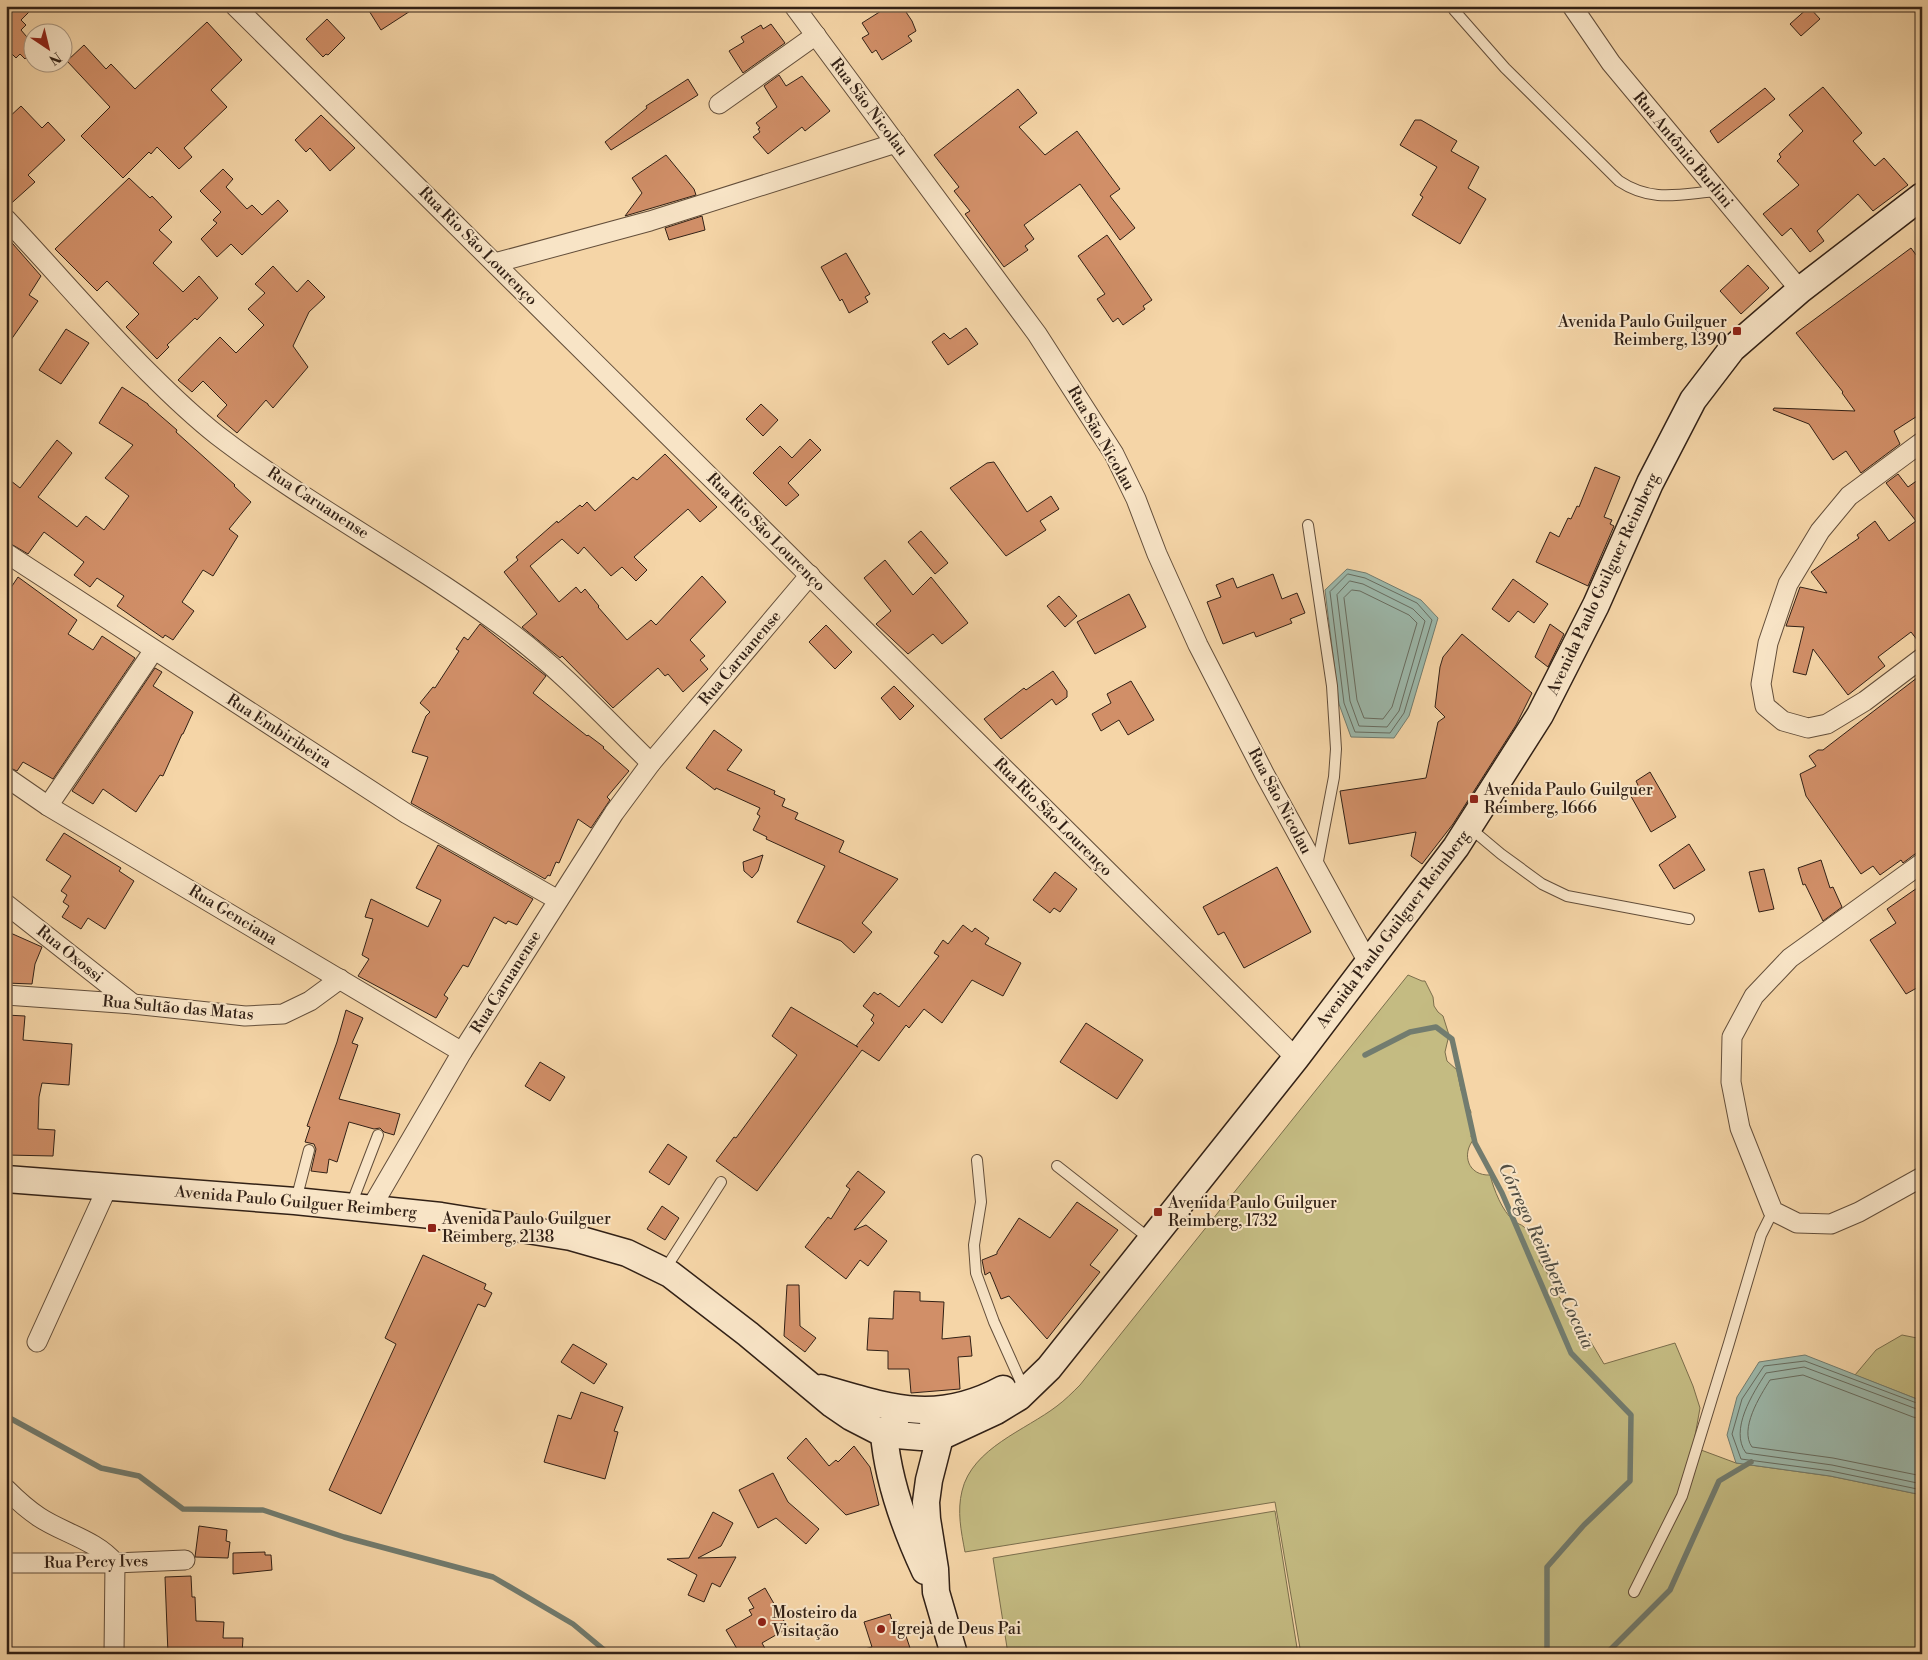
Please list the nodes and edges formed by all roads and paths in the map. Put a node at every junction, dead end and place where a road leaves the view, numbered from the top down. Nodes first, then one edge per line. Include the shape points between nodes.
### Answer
1 (235, 6) edge
2 (794, 6) edge
3 (1572, 6) edge
4 (1454, 10) dead end
5 (816, 35) junction
6 (720, 104) dead end
7 (896, 143) junction
8 (1717, 191) junction
9 (1922, 196) edge
10 (6, 219) edge
11 (495, 263) junction
12 (1800, 290) junction
13 (1922, 442) edge
14 (1308, 525) dead end
15 (6, 553) edge
16 (810, 576) junction
17 (154, 650) junction
18 (1922, 658) edge
19 (651, 763) junction
20 (6, 777) edge
21 (48, 806) junction
22 (1469, 827) junction
23 (1922, 862) edge
24 (1316, 869) junction
25 (558, 900) junction
26 (6, 904) edge
27 (1689, 919) dead end
28 (1368, 964) junction
29 (340, 979) junction
30 (6, 995) edge
31 (133, 1004) junction
32 (462, 1052) junction
33 (1296, 1058) junction
34 (378, 1135) dead end
35 (309, 1150) dead end
36 (977, 1160) dead end
37 (1057, 1166) dead end
38 (1922, 1177) edge
39 (6, 1180) edge
40 (721, 1182) dead end
41 (108, 1186) junction
42 (295, 1201) junction
43 (361, 1207) junction
44 (1773, 1211) junction
45 (1151, 1240) junction
46 (664, 1271) junction
47 (37, 1342) dead end
48 (1049, 1368) junction
49 (1020, 1380) junction
50 (808, 1384) junction
51 (916, 1410) junction
52 (965, 1427) junction
53 (884, 1434) junction
54 (940, 1437) junction
55 (932, 1467) junction
56 (6, 1489) edge
57 (185, 1560) dead end
58 (115, 1562) junction
59 (6, 1563) edge
60 (936, 1592) junction
61 (1634, 1592) dead end
62 (114, 1654) edge
63 (954, 1654) edge

1 - 11 street, Rua Rio São Lourenço
2 - 5 street, Rua São Nicolau
3 - 8 street, Rua Antônio Burlini via 1611,63
4 - 8 lane via 1504,68 1630,188 1659,196
5 - 6 street
5 - 7 street, Rua São Nicolau
7 - 11 street via 650,220
7 - 24 street, Rua São Nicolau via 1037,334 1114,454 1198,645
8 - 12 street, Rua Antônio Burlini
9 - 12 main road, Avenida Paulo Guilguer Reimberg
10 - 19 street, Rua Caruanense via 127,351 216,434 516,636 571,684
11 - 16 street, Rua Rio São Lourenço
12 - 22 main road, Avenida Paulo Guilguer Reimberg via 1732,349 1693,400 1540,715
13 - 18 street via 1848,496 1820,531 1788,584 1768,643 1761,684 1765,706 1783,721 1808,728 1827,724 1865,701
14 - 24 lane via 1332,686 1336,749 1334,777
15 - 17 street, Rua Embiribeira
16 - 19 street, Rua Caruanense
16 - 33 street, Rua Rio São Lourenço
17 - 21 street
17 - 25 street, Rua Embiribeira via 407,814
19 - 25 street, Rua Caruanense
20 - 21 street, Rua Genciana
21 - 29 street, Rua Genciana
22 - 27 lane via 1542,884 1560,893 1582,900
22 - 28 main road, Avenida Paulo Guilguer Reimberg
23 - 44 street via 1790,958 1754,996 1732,1037 1731,1082 1740,1128
24 - 28 street, Rua São Nicolau
25 - 32 street, Rua Caruanense
26 - 31 street, Rua Oxossi
28 - 33 main road, Avenida Paulo Guilguer Reimberg
29 - 31 street, Rua Sultão das Matas via 310,1002 283,1014 244,1016
29 - 32 street, Rua Genciana
30 - 31 street, Rua Sultão das Matas
32 - 43 street, Rua Caruanense
33 - 45 main road, Avenida Paulo Guilguer Reimberg
34 - 43 lane
35 - 42 lane
36 - 49 lane via 981,1202 974,1245 976,1273
37 - 45 lane
38 - 44 street via 1831,1224 1797,1223
39 - 41 main road, Avenida Paulo Guilguer Reimberg
40 - 46 lane
41 - 42 main road, Avenida Paulo Guilguer Reimberg
41 - 47 street
42 - 43 main road, Avenida Paulo Guilguer Reimberg
43 - 46 main road, Avenida Paulo Guilguer Reimberg via 572,1237 627,1253
44 - 61 lane via 1761,1235 1682,1496
45 - 48 main road, Avenida Paulo Guilguer Reimberg
46 - 50 main road, Avenida Paulo Guilguer Reimberg
48 - 49 main road, Avenida Paulo Guilguer Reimberg
48 - 52 main road, Avenida Paulo Guilguer Reimberg via 1018,1397
49 - 51 main road, Avenida Paulo Guilguer Reimberg via 982,1400 960,1407
50 - 51 main road, Avenida Paulo Guilguer Reimberg
50 - 53 main road, Avenida Paulo Guilguer Reimberg via 851,1417
51 - 53 main road
51 - 54 main road
52 - 54 main road, Avenida Paulo Guilguer Reimberg
52 - 55 main road
53 - 54 main road, Avenida Paulo Guilguer Reimberg
53 - 60 main road via 886,1459 894,1488 915,1549
54 - 55 main road
55 - 60 main road via 926,1502
56 - 58 street via 39,1517 98,1548
57 - 58 street, Rua Percy Ives
58 - 59 street, Rua Percy Ives
58 - 62 street
60 - 63 main road

